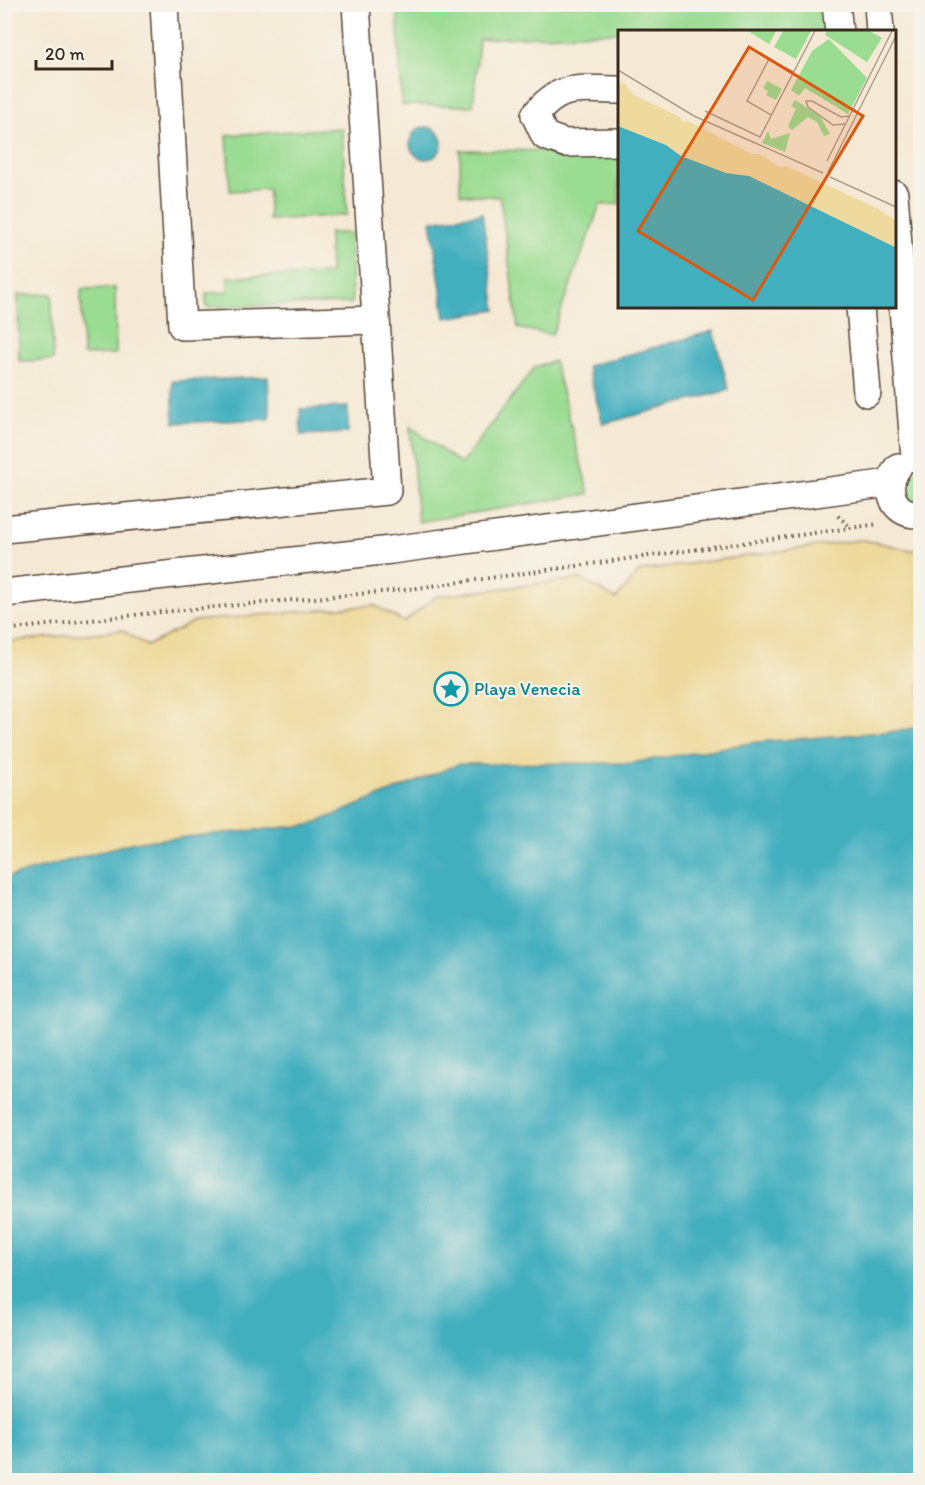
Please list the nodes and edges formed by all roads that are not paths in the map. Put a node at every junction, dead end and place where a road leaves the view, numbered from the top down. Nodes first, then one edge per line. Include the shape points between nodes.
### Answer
1 (164, 4) edge
2 (356, 4) edge
3 (836, 4) edge
4 (878, 4) edge
5 (838, 30) edge
6 (880, 30) edge
7 (618, 90) edge
8 (618, 142) edge
9 (895, 205) edge
10 (860, 308) edge
11 (376, 320) junction
12 (867, 393) dead end
13 (918, 458) edge
14 (890, 483) junction
15 (921, 514) edge
16 (4, 529) edge
17 (4, 592) edge

1 - 11 street via 182,326
2 - 11 street
3 - 5 street
4 - 6 street
7 - 8 street via 567,90 548,98 535,115 545,136 565,143
9 - 13 street
10 - 12 street
11 - 16 street via 387,491
13 - 14 street via 898,466
14 - 15 street via 890,492 899,508
14 - 17 street via 391,550

